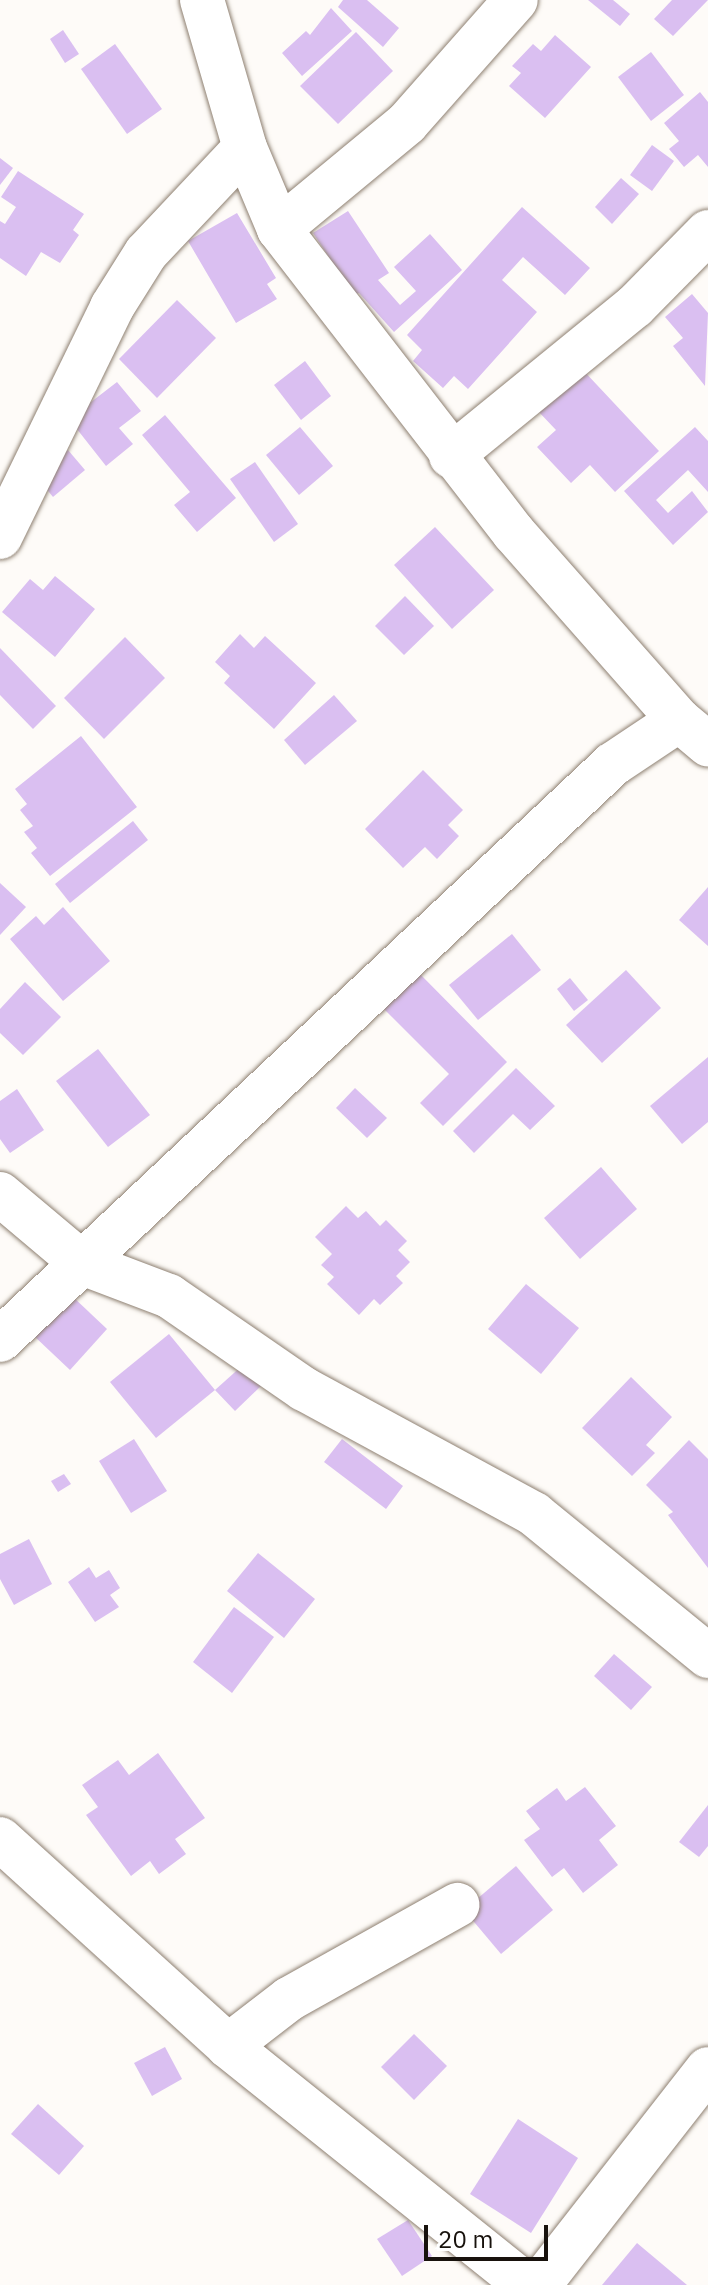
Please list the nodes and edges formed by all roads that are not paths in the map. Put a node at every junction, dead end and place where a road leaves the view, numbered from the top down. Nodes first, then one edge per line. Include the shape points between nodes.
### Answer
1 (202, 0) edge
2 (516, 0) edge
3 (245, 148) junction
4 (279, 229) junction
5 (708, 232) edge
6 (451, 456) junction
7 (0, 537) edge
8 (694, 732) edge
9 (0, 1194) edge
10 (82, 1263) junction
11 (0, 1340) edge
12 (708, 1656) edge
13 (0, 1839) edge
14 (457, 1905) dead end
15 (228, 2046) junction
16 (708, 2069) edge
17 (526, 2285) edge
18 (539, 2285) edge

1 - 3 street
2 - 4 street via 407,123
3 - 4 street
3 - 7 street via 146,253 112,307
4 - 6 street
5 - 6 street via 635,306
6 - 8 street
8 - 10 street via 613,764
9 - 10 street
10 - 11 street
10 - 12 street via 169,1296 304,1389 534,1514
13 - 15 street
14 - 15 street via 289,1999
15 - 17 street
16 - 18 street

